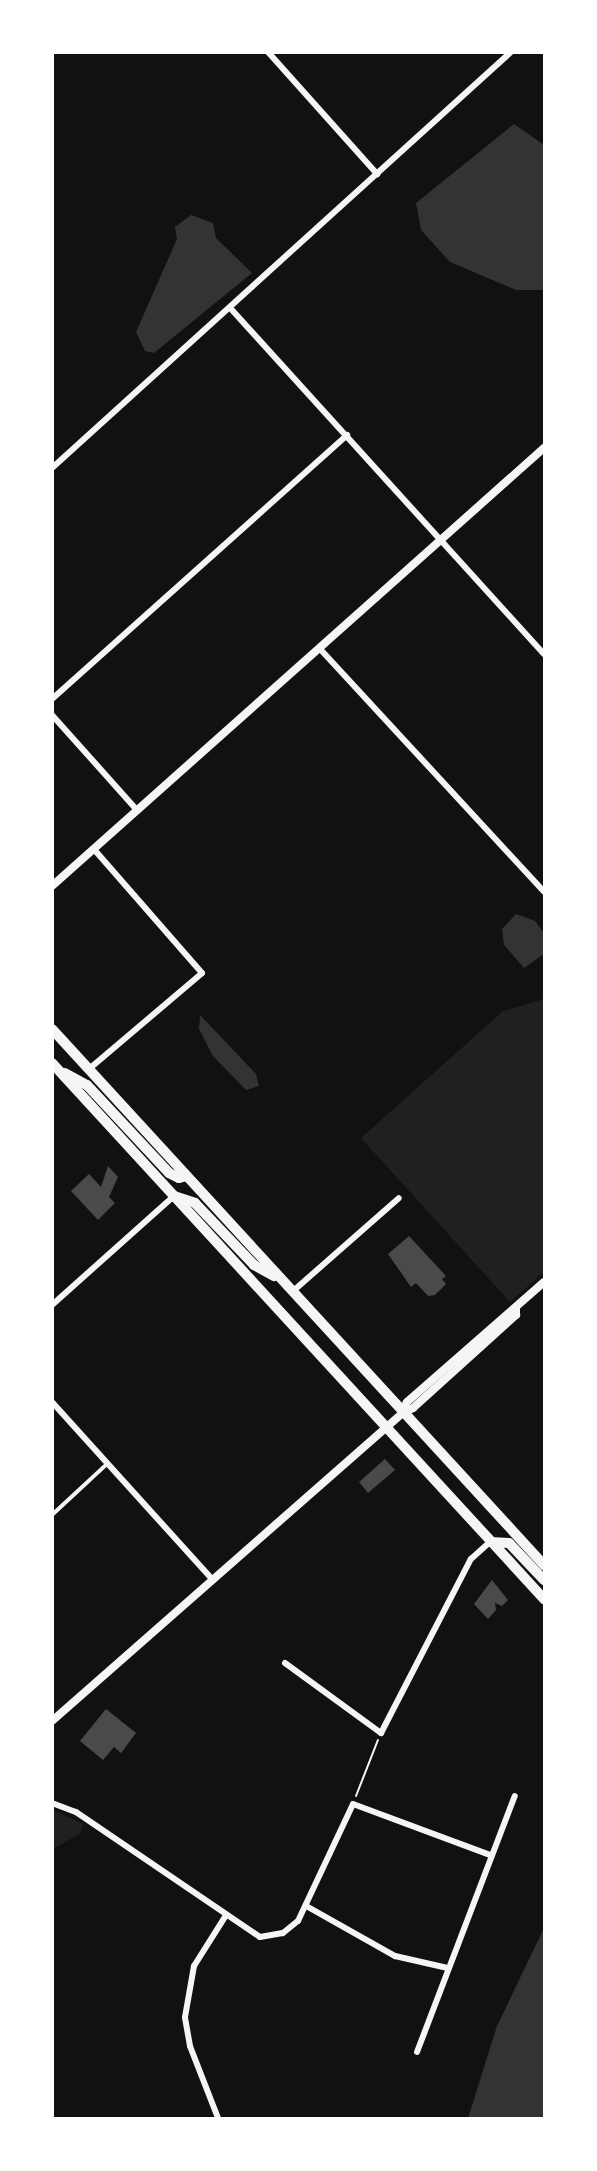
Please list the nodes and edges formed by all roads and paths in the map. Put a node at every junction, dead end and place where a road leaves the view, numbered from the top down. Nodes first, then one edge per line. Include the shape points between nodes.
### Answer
1 (268, 52) edge
2 (511, 52) edge
3 (377, 174) junction
4 (232, 310) junction
5 (346, 435) junction
6 (544, 448) edge
7 (52, 468) edge
8 (442, 541) junction
9 (321, 650) junction
10 (544, 654) edge
11 (52, 699) edge
12 (52, 715) edge
13 (137, 810) junction
14 (94, 849) junction
15 (52, 886) edge
16 (544, 892) edge
17 (52, 1029) edge
18 (55, 1066) edge
19 (89, 1069) junction
20 (186, 1176) junction
21 (174, 1196) junction
22 (399, 1198) dead end
23 (281, 1280) junction
24 (544, 1282) edge
25 (292, 1292) junction
26 (52, 1305) edge
27 (52, 1402) edge
28 (402, 1413) junction
29 (385, 1428) junction
30 (107, 1464) junction
31 (52, 1515) edge
32 (490, 1542) junction
33 (544, 1565) edge
34 (212, 1579) junction
35 (544, 1580) edge
36 (544, 1599) edge
37 (285, 1662) dead end
38 (52, 1721) edge
39 (377, 1744) dead end
40 (359, 1789) dead end
41 (515, 1796) dead end
42 (52, 1803) edge
43 (490, 1855) junction
44 (308, 1907) junction
45 (225, 1917) junction
46 (448, 1968) junction
47 (417, 2052) dead end
48 (218, 2119) edge

1 - 3 street
2 - 3 street
3 - 4 street
4 - 5 street
4 - 7 street
5 - 8 street
5 - 11 street
6 - 8 street
8 - 9 street
8 - 10 street
9 - 13 street
9 - 16 street
12 - 13 street
13 - 14 street
14 - 15 street
14 - 19 street via 202,973
17 - 19 main road
18 - 20 main road via 88,1085 171,1175
18 - 21 main road
19 - 20 main road
20 - 23 main road
21 - 23 main road via 195,1203 254,1265
21 - 26 street
21 - 29 main road
22 - 25 street
23 - 25 main road
24 - 28 street via 407,1402
25 - 28 main road
27 - 30 street
28 - 29 street
28 - 33 main road
29 - 32 main road
29 - 34 street
30 - 31 lane
30 - 34 street
32 - 35 main road via 509,1543
32 - 36 main road
32 - 37 street via 471,1559 381,1732
34 - 38 street
39 - 40 path
41 - 43 street
42 - 45 street via 76,1812
43 - 44 street via 352,1804
43 - 46 street
44 - 45 street via 283,1933 260,1937
44 - 46 street via 395,1956
45 - 48 street via 194,1966 185,2017 190,2046
46 - 47 street

